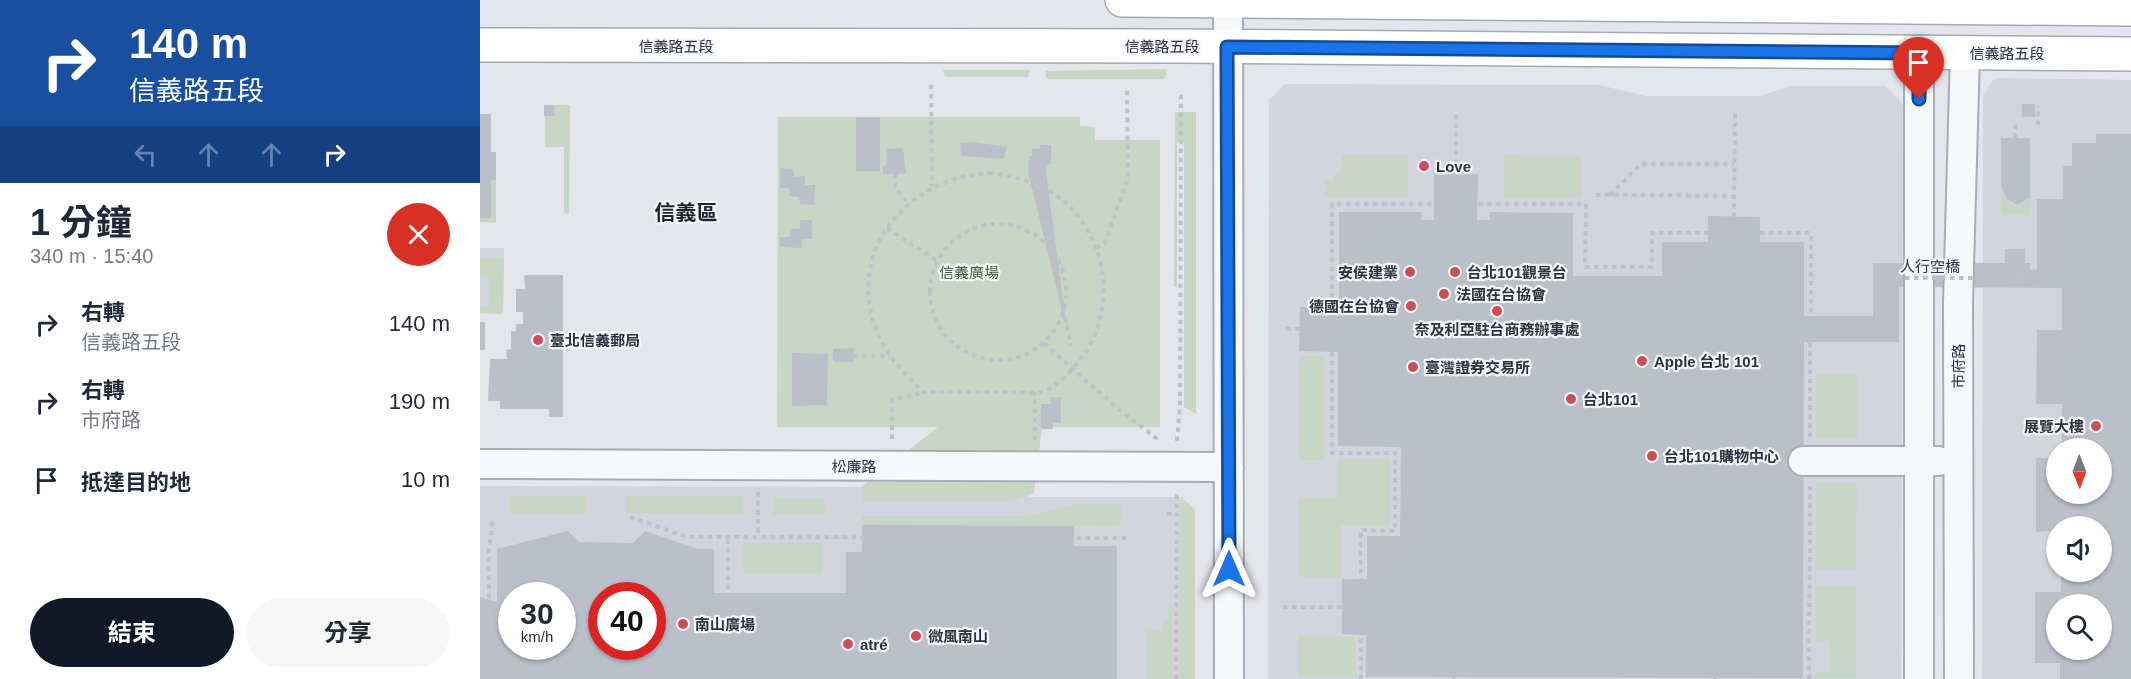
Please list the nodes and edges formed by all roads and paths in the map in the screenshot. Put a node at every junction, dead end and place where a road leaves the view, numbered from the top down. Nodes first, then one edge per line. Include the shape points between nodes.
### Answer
1 (1122, 0) edge
2 (1227, 1) edge
3 (2131, 9) edge
4 (480, 45) edge
5 (1227, 47) junction
6 (1919, 53) junction
7 (1965, 53) junction
8 (2131, 54) edge
9 (931, 85) dead end
10 (1127, 88) dead end
11 (1181, 94) dead end
12 (2038, 106) dead end
13 (1735, 113) dead end
14 (1456, 114) dead end
15 (2015, 125) dead end
16 (2038, 125) dead end
17 (2014, 138) dead end
18 (1734, 164) junction
19 (1456, 173) dead end
20 (895, 174) dead end
21 (1037, 185) junction
22 (932, 186) junction
23 (1596, 195) dead end
24 (1610, 195) junction
25 (1734, 196) junction
26 (908, 203) junction
27 (1434, 204) dead end
28 (1478, 204) dead end
29 (1734, 217) dead end
30 (887, 228) junction
31 (1708, 233) dead end
32 (1760, 233) dead end
33 (1050, 248) junction
34 (1096, 248) junction
35 (937, 261) junction
36 (2037, 278) dead end
37 (1332, 307) dead end
38 (1064, 310) junction
39 (1811, 316) dead end
40 (1286, 329) dead end
41 (1300, 329) dead end
42 (1804, 330) dead end
43 (1810, 342) dead end
44 (1044, 343) junction
45 (1071, 346) dead end
46 (1332, 352) dead end
47 (853, 356) dead end
48 (890, 356) junction
49 (1074, 368) junction
50 (923, 392) junction
51 (1035, 392) junction
52 (1035, 407) junction
53 (1041, 407) dead end
54 (892, 446) dead end
55 (1035, 447) dead end
56 (1172, 457) junction
57 (1807, 461) junction
58 (1919, 461) junction
59 (1958, 461) junction
60 (480, 464) edge
61 (1229, 466) junction
62 (758, 492) dead end
63 (1167, 514) dead end
64 (1176, 514) junction
65 (493, 517) dead end
66 (630, 517) dead end
67 (728, 537) junction
68 (758, 537) junction
69 (1129, 538) dead end
70 (1361, 579) dead end
71 (1283, 607) dead end
72 (1342, 607) dead end
73 (1361, 634) dead end
74 (489, 642) junction
75 (497, 642) dead end
76 (489, 679) edge
77 (728, 679) edge
78 (1176, 679) edge
79 (1229, 679) edge
80 (1361, 679) edge
81 (1809, 679) edge
82 (1919, 679) edge
83 (1959, 679) edge

1 - 2 main road
2 - 3 main road
2 - 5 street
4 - 5 main road, 信義路五段
5 - 6 main road, 信義路五段
5 - 61 street
6 - 7 main road, 信義路五段
6 - 58 street
7 - 8 main road, 信義路五段
7 - 59 street, 市府路
9 - 22 path
10 - 34 path via 1128,178 1106,243
11 - 56 path via 1180,405
12 - 16 path
13 - 18 path
14 - 19 path
15 - 17 path
18 - 24 path via 1641,164
18 - 25 path
20 - 26 path via 895,187
21 - 22 path via 989,173 969,174
21 - 33 path
21 - 34 path via 1076,214
22 - 26 path
23 - 24 path
24 - 25 path
25 - 29 path
26 - 30 path
27 - 37 path via 1332,204
28 - 31 path via 1586,204 1586,267 1652,267 1652,233
30 - 35 path
30 - 48 path via 874,255 869,294 877,332
32 - 39 path via 1811,233
33 - 35 path via 1025,230 991,224 959,236
33 - 38 path
33 - 38 path via 1066,281
34 - 49 path via 1104,284 1102,311 1094,337
35 - 44 path via 931,278 932,311 950,340 964,351 996,360 1029,352
36 - 42 path, 人行空橋, bridge via 1886,278 1886,330
38 - 44 path
38 - 45 path
40 - 41 path
43 - 57 path
44 - 49 path
46 - 70 path via 1332,453 1395,453 1395,531 1361,530
47 - 48 path
48 - 50 path
49 - 51 path via 1043,392
49 - 56 path
50 - 51 path
50 - 54 path via 892,400
51 - 52 path
52 - 53 path
52 - 55 path
56 - 60 street, 松廉路
56 - 61 street, 松廉路
56 - 64 path
57 - 58 street
57 - 81 path
58 - 59 street
58 - 82 street
59 - 83 street, 市府路
61 - 79 street
62 - 68 path
63 - 64 path
64 - 78 path
65 - 74 path
66 - 67 path via 687,537
67 - 68 path
67 - 77 path
68 - 69 path
71 - 72 path
73 - 80 path
74 - 75 path
74 - 76 path

